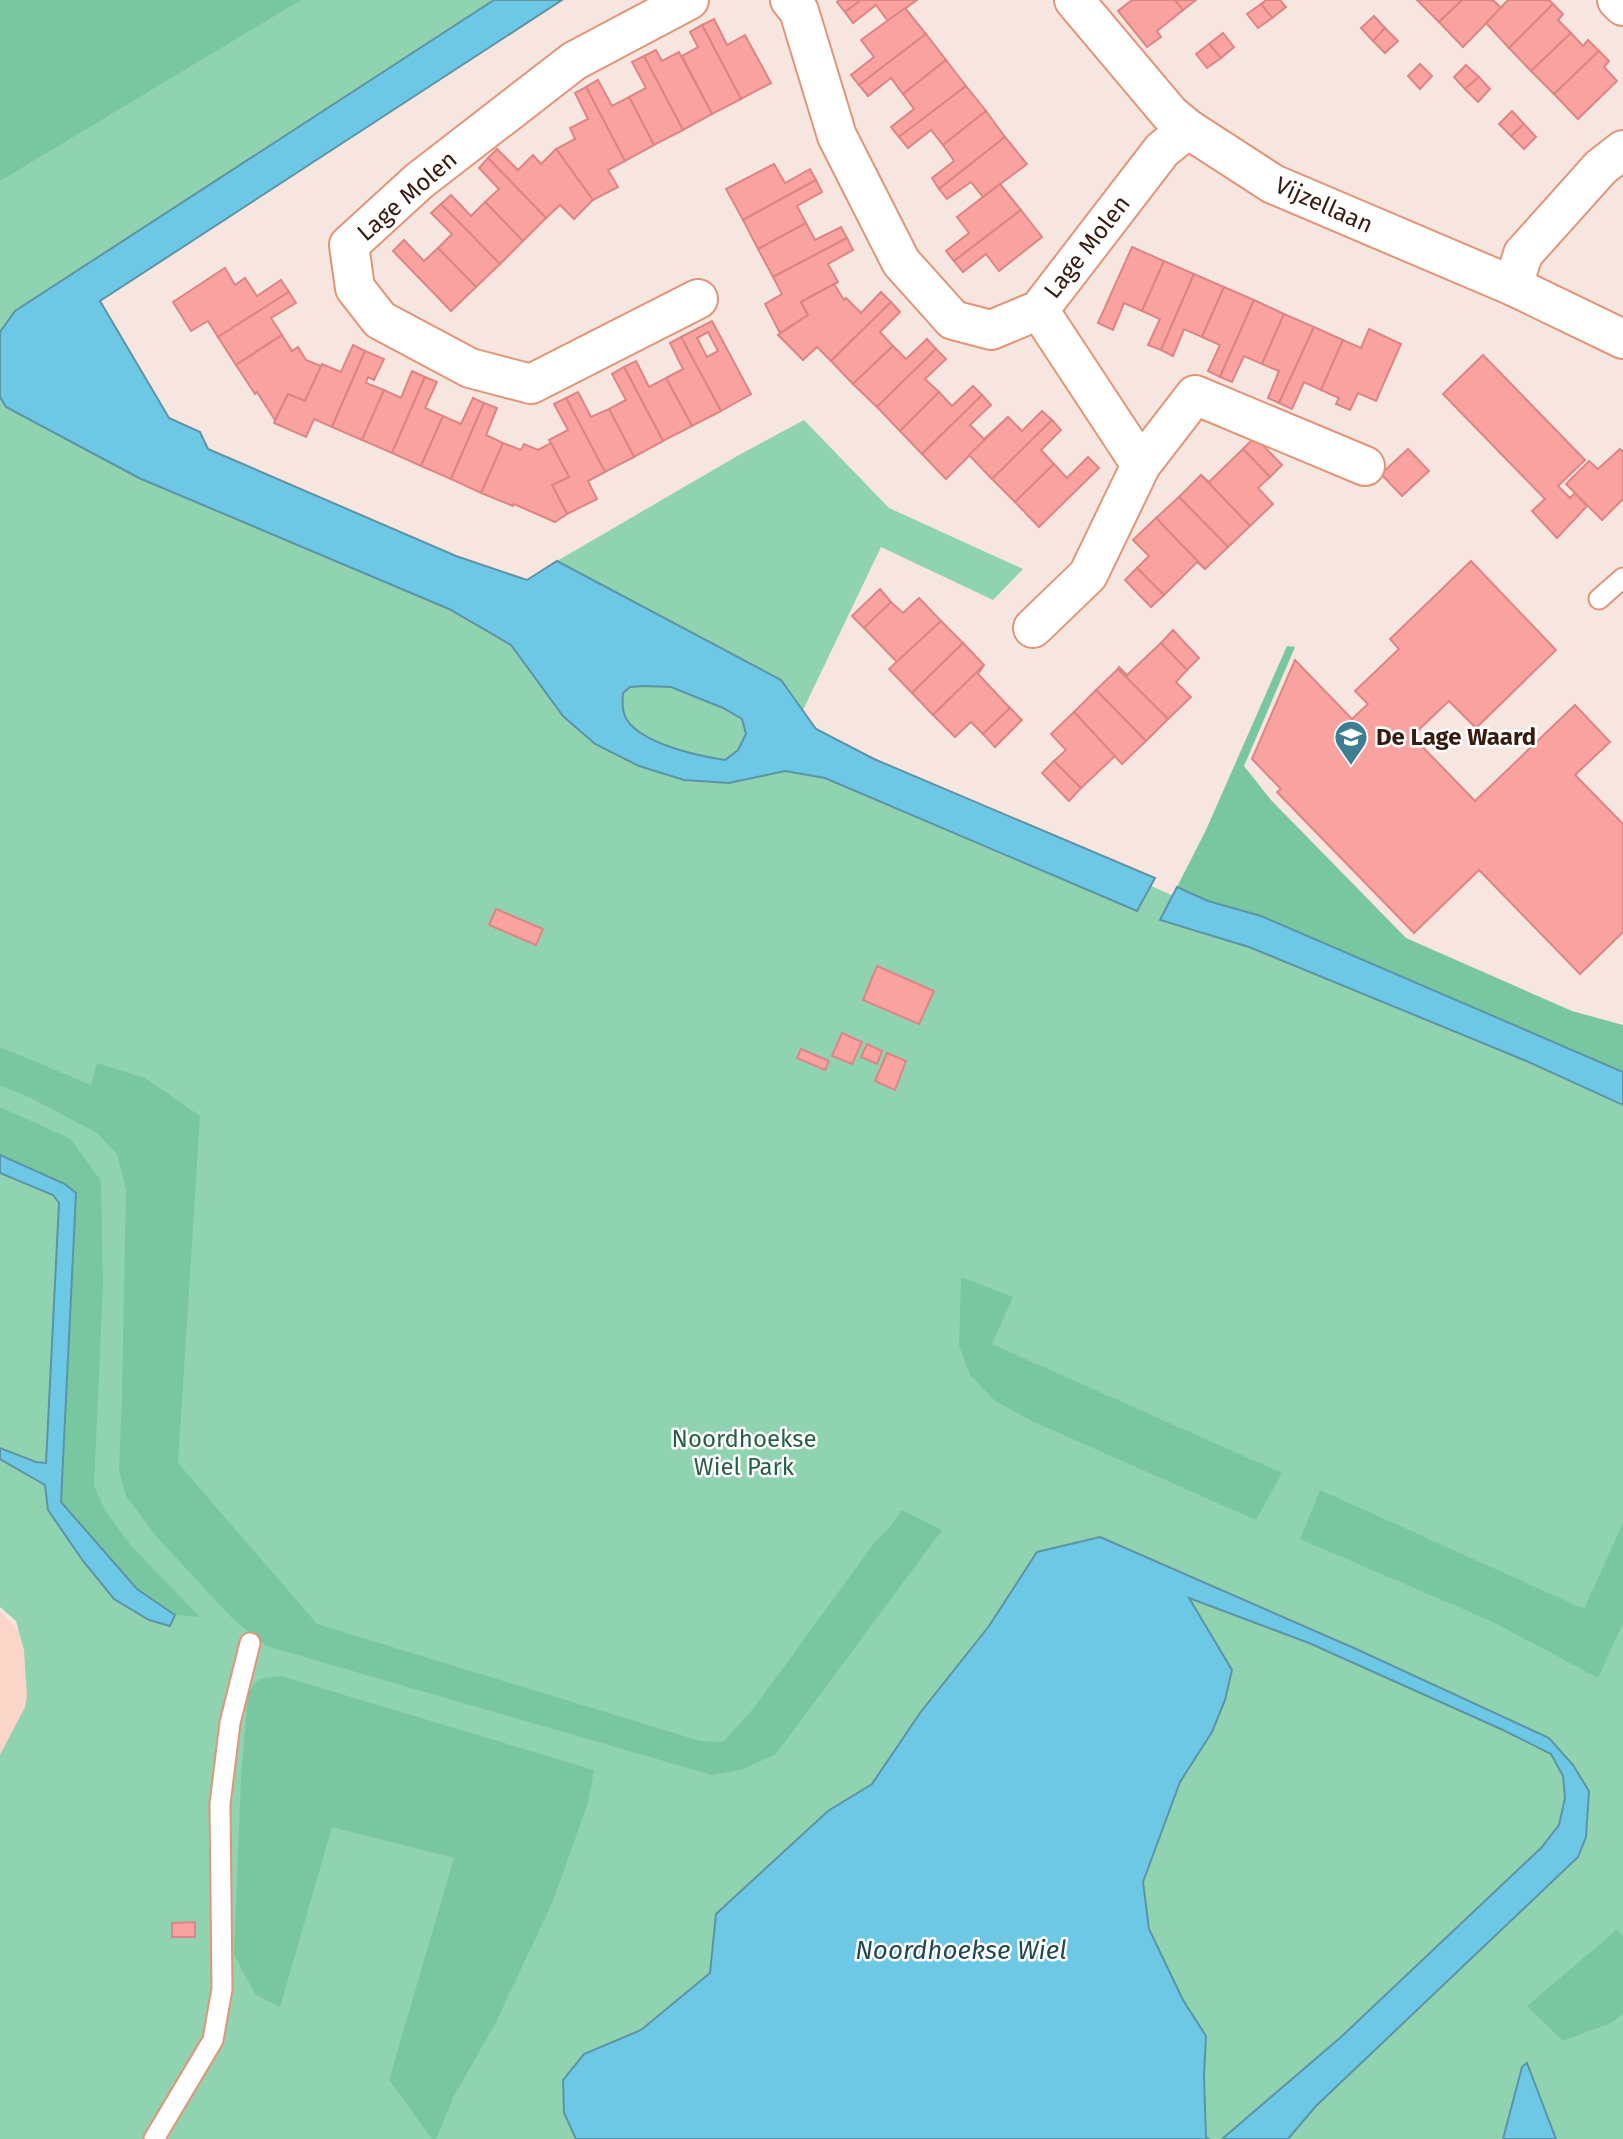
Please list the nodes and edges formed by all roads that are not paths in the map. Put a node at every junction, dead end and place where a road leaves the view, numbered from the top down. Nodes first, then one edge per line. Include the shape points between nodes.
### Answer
1 (689, 0) edge
2 (790, 0) edge
3 (1074, 0) edge
4 (1617, 0) edge
5 (1623, 6) edge
6 (1188, 129) junction
7 (1623, 150) edge
8 (1513, 286) junction
9 (698, 299) dead end
10 (1038, 310) junction
11 (1623, 339) edge
12 (1140, 465) junction
13 (1365, 466) dead end
14 (1623, 578) edge
15 (1599, 599) dead end
16 (1033, 628) dead end
17 (250, 1643) dead end
18 (155, 2139) edge

1 - 9 street, Lage Molen via 574,61 419,181 349,245 355,288 380,320 470,368 531,384
2 - 10 street, Lage Molen via 799,11 837,136 901,262 953,320 991,330
3 - 6 street, Vijzellaan via 1170,114
4 - 5 street
6 - 8 street, Vijzellaan via 1273,184
6 - 10 street, Lage Molen via 1162,150
7 - 8 street via 1601,167 1523,254
8 - 11 street, Vijzellaan
10 - 12 street
12 - 13 street via 1195,395
12 - 16 street via 1088,575
14 - 15 lane
17 - 18 lane via 230,1723 220,1804 222,1989 213,2040

